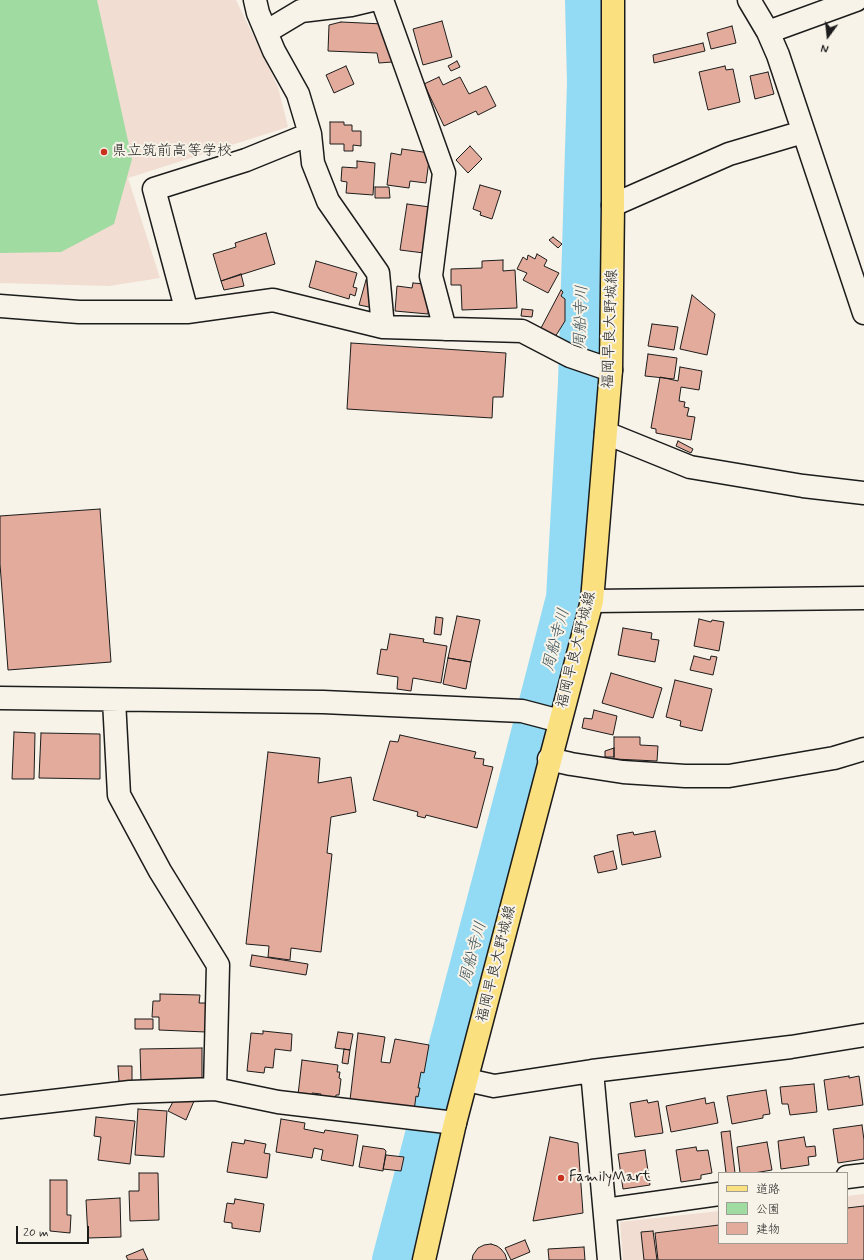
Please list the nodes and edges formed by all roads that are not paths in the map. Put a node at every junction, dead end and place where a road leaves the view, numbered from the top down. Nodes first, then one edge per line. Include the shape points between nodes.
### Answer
1 (255, 0) edge
2 (372, 0) edge
3 (382, 0) edge
4 (613, 0) edge
5 (749, 0) edge
6 (856, 0) edge
7 (266, 32) junction
8 (768, 32) junction
9 (803, 132) junction
10 (310, 134) junction
11 (613, 205) junction
12 (0, 306) edge
13 (187, 312) junction
14 (864, 314) edge
15 (382, 327) junction
16 (445, 329) junction
17 (611, 370) junction
18 (606, 433) junction
19 (864, 493) edge
20 (864, 598) edge
21 (592, 600) junction
22 (0, 698) edge
23 (114, 700) junction
24 (560, 721) junction
25 (864, 749) edge
26 (550, 759) junction
27 (864, 1035) edge
28 (592, 1071) junction
29 (466, 1080) junction
30 (215, 1089) junction
31 (0, 1107) edge
32 (455, 1123) junction
33 (864, 1175) edge
34 (848, 1178) edge
35 (718, 1194) edge
36 (605, 1210) junction
37 (424, 1260) edge
38 (609, 1260) edge

1 - 7 street
2 - 7 street via 301,11
3 - 16 street via 444,174 431,276
4 - 11 main road, 福岡早良大野城線
5 - 8 street
6 - 8 street
7 - 10 street via 298,94
8 - 9 street
9 - 11 street via 730,154
9 - 14 street
10 - 13 street via 246,160 154,188
10 - 15 street via 313,163 328,201 378,273
11 - 17 main road, 福岡早良大野城線
12 - 13 street via 79,312
13 - 15 street via 273,300
15 - 16 street
16 - 17 street via 522,331 570,356
17 - 18 main road, 福岡早良大野城線
18 - 19 street via 690,467 803,486
18 - 21 main road, 福岡早良大野城線
20 - 21 street
21 - 24 main road, 福岡早良大野城線
22 - 23 street
23 - 24 street via 323,702 522,711
23 - 30 street via 119,795 160,871 218,965
24 - 26 main road, 福岡早良大野城線
25 - 26 street via 834,758 729,776 623,772
26 - 29 main road, 福岡早良大野城線
27 - 28 street via 792,1047
28 - 29 street via 494,1086
28 - 36 street
29 - 32 main road, 福岡早良大野城線
30 - 31 street via 130,1092
30 - 32 street via 278,1102
32 - 37 main road, 福岡早良大野城線
33 - 34 street
35 - 36 street
36 - 38 street

